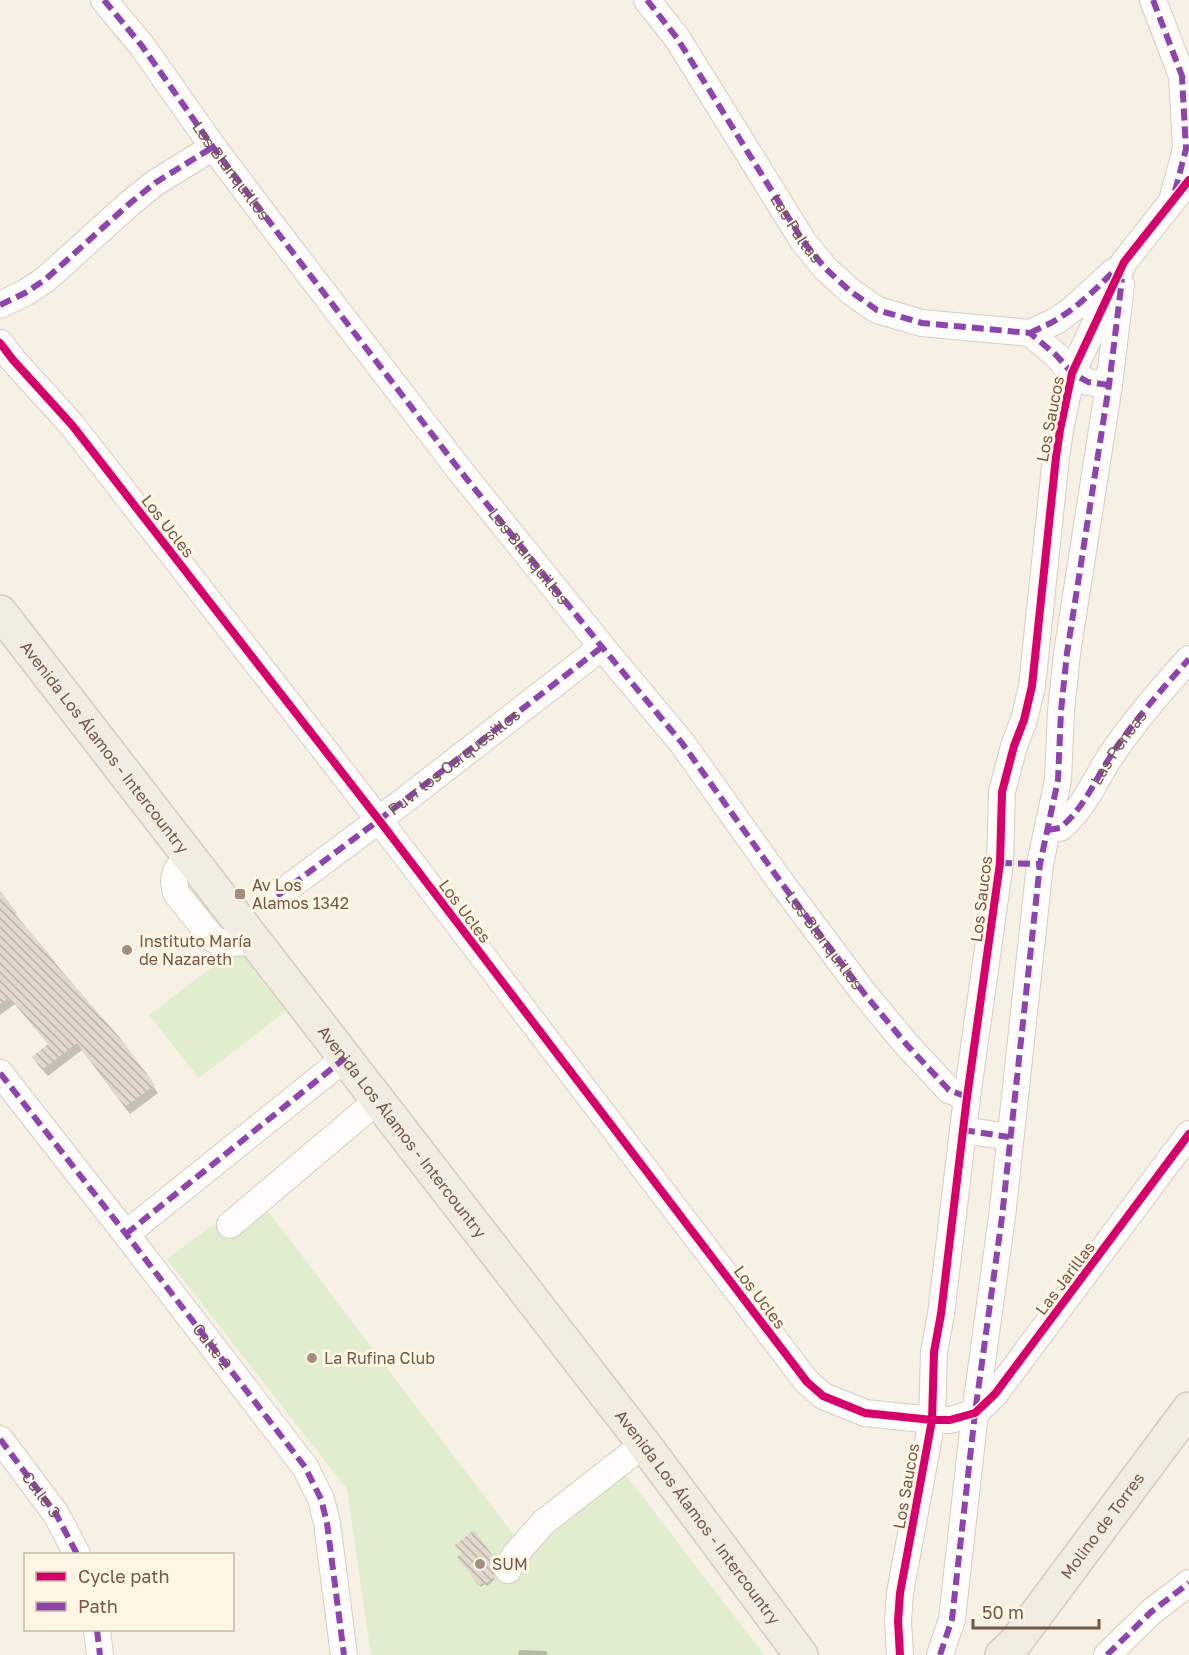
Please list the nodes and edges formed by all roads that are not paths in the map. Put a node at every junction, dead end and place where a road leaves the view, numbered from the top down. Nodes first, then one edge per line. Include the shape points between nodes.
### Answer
1 (104, 0) edge
2 (647, 0) edge
3 (1153, 0) edge
4 (1185, 86) edge
5 (213, 147) junction
6 (1189, 180) edge
7 (1171, 203) junction
8 (1124, 262) junction
9 (0, 305) edge
10 (1030, 333) junction
11 (0, 343) edge
12 (1072, 373) junction
13 (1108, 385) junction
14 (0, 612) edge
15 (602, 647) junction
16 (1189, 659) edge
17 (379, 820) junction
18 (1048, 830) junction
19 (1000, 863) junction
20 (1040, 864) junction
21 (277, 896) dead end
22 (345, 1058) junction
23 (0, 1073) edge
24 (967, 1097) junction
25 (378, 1100) junction
26 (963, 1130) junction
27 (1189, 1134) edge
28 (1009, 1137) junction
29 (230, 1225) dead end
30 (126, 1234) junction
31 (1189, 1409) edge
32 (975, 1413) junction
33 (941, 1420) junction
34 (0, 1439) edge
35 (644, 1444) junction
36 (76, 1553) edge
37 (508, 1570) dead end
38 (1189, 1583) edge
39 (97, 1631) edge
40 (1009, 1651) edge
41 (100, 1655) edge
42 (344, 1655) edge
43 (801, 1655) edge
44 (900, 1655) edge
45 (940, 1655) edge
46 (1107, 1655) edge

1 - 5 street, Los Blanquillos via 142,46
2 - 10 street, Las Paltas via 677,38 803,241 850,291 877,310 922,323
3 - 4 street
4 - 7 street via 1186,149
5 - 9 street via 155,183 46,279
5 - 15 street, Los Blanquillos via 458,468
6 - 7 street, Los Saucos
7 - 8 street, Los Saucos
8 - 10 street via 1074,308
8 - 12 street, Los Saucos
8 - 13 street
10 - 12 street
11 - 17 street, Los Ucles via 72,424
12 - 13 street via 1088,382
12 - 19 street, Los Saucos via 1056,457 1032,686 1002,792
13 - 18 street via 1067,652 1058,780
14 - 22 main road, Avenida Los Álamos - Intercountry
15 - 17 street, Puvr los Carquesillos
15 - 24 street, Los Blanquillos via 682,743 863,992 949,1090
16 - 18 street, Las Pencas via 1122,740 1080,807 1060,828
17 - 21 street, Puvr los Carquesillos
17 - 33 street, Los Ucles via 807,1382 824,1396 865,1413
18 - 20 street
19 - 20 street
19 - 24 street, Los Saucos
20 - 28 street
22 - 25 main road, Avenida Los Álamos - Intercountry
22 - 30 street
23 - 30 street, Calle 2
24 - 26 street, Los Saucos
25 - 29 street
25 - 35 main road, Avenida Los Álamos - Intercountry
26 - 28 street
26 - 33 street, Los Saucos via 934,1352
27 - 32 street, Las Jarillas via 995,1394
28 - 32 street
30 - 42 street, Calle 2 via 290,1446 314,1483 327,1523
31 - 40 main road, Molino de Torres
32 - 33 street, Las Jarillas
32 - 45 street via 952,1619
33 - 44 street, Los Saucos via 900,1593
34 - 36 street, Calle 3 via 56,1514
35 - 37 street via 544,1522 514,1556
35 - 43 main road, Avenida Los Álamos - Intercountry
38 - 46 street via 1151,1612
39 - 41 street

